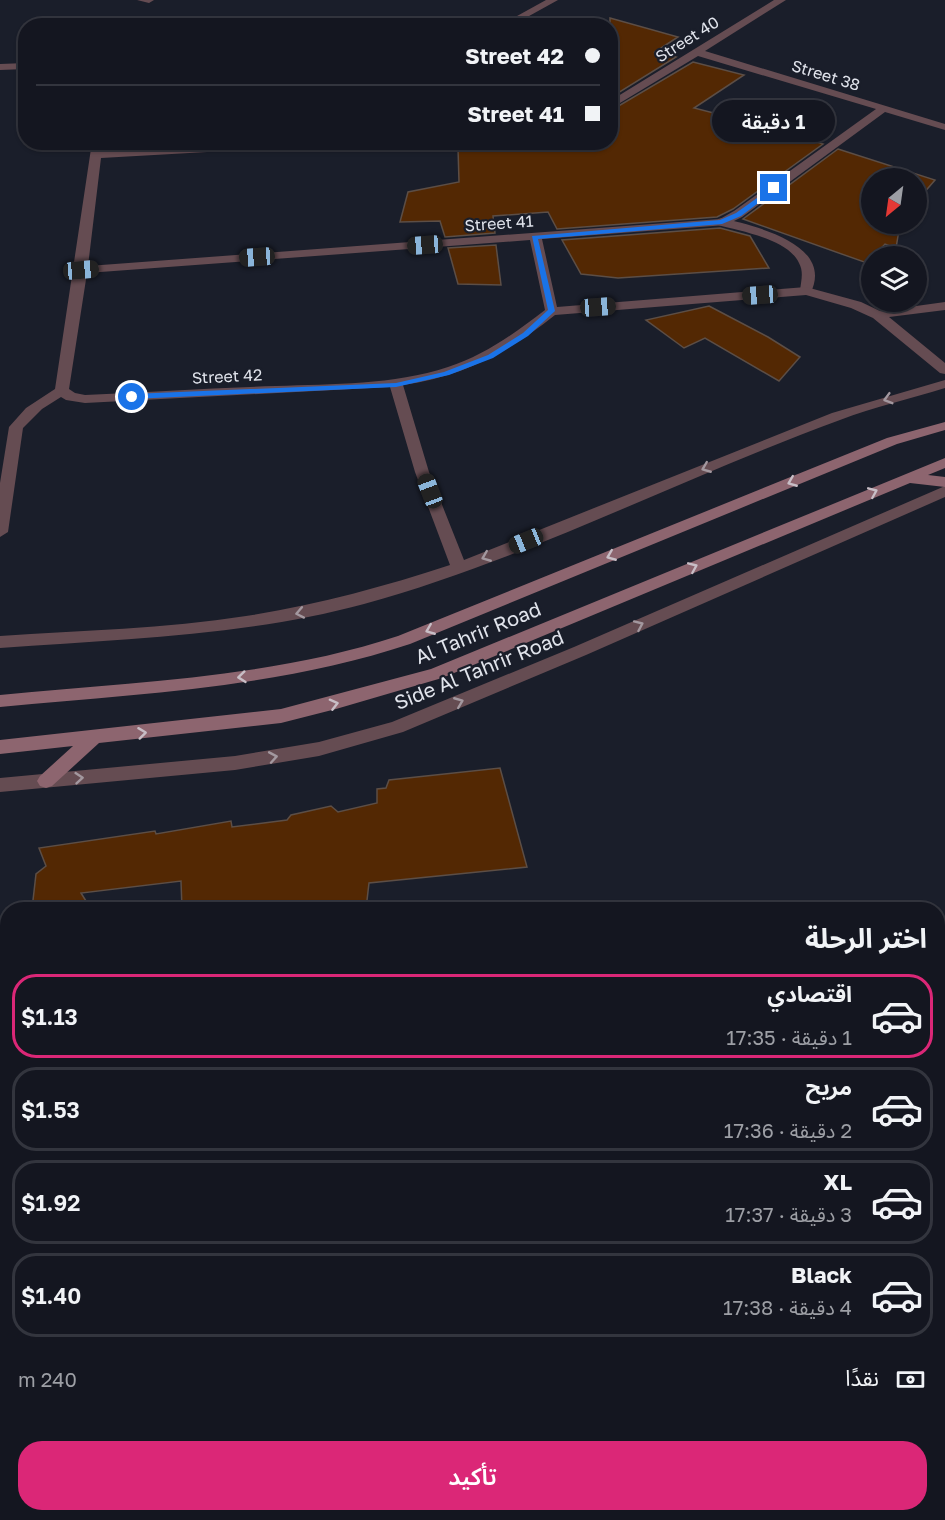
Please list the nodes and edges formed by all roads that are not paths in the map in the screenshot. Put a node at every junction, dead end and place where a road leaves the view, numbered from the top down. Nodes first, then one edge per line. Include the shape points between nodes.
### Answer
1 (142, 0) edge
2 (148, 0) edge
3 (553, 0) edge
4 (781, 0) edge
5 (518, 18) edge
6 (698, 52) junction
7 (18, 66) edge
8 (0, 67) edge
9 (618, 101) edge
10 (883, 109) junction
11 (945, 127) edge
12 (98, 150) edge
13 (722, 222) junction
14 (535, 237) junction
15 (81, 270) junction
16 (806, 291) junction
17 (945, 306) edge
18 (552, 311) junction
19 (878, 315) junction
20 (945, 370) edge
21 (945, 384) edge
22 (396, 385) junction
23 (62, 391) junction
24 (945, 426) edge
25 (945, 463) edge
26 (906, 478) junction
27 (945, 482) edge
28 (945, 491) edge
29 (0, 532) edge
30 (459, 568) junction
31 (0, 642) edge
32 (0, 701) edge
33 (93, 739) junction
34 (0, 747) edge
35 (46, 781) junction
36 (0, 785) edge

1 - 2 street
3 - 5 street
4 - 6 street, Street 40
6 - 9 street, Street 40
6 - 10 street, Street 38
7 - 8 street
10 - 11 street, Street 38
10 - 13 street, Street 41
12 - 15 street
13 - 14 street, Street 41
13 - 16 street via 784,241 799,252 811,278
14 - 15 street, Street 41
14 - 18 street
15 - 23 street
16 - 18 street
16 - 19 street
17 - 19 street
18 - 22 street, Street 42 via 526,334 491,356 447,373
19 - 20 street
21 -> 30 street via 837,416
22 - 23 street, Street 42 via 85,399
22 - 30 street via 422,472
23 - 29 street via 42,401 16,427
24 -> 32 street, Al Tahrir Road via 892,441 359,655 262,675
25 - 26 street, Al Tahrir Road
26 - 27 street
33 -> 26 street, Al Tahrir Road via 281,716 436,674
35 -> 28 street, Side Al Tahrir Road via 235,764 319,749 397,727 570,656
30 -> 31 street via 361,599 246,622
33 - 34 street, Al Tahrir Road
33 - 35 street
35 - 36 street, Side Al Tahrir Road

